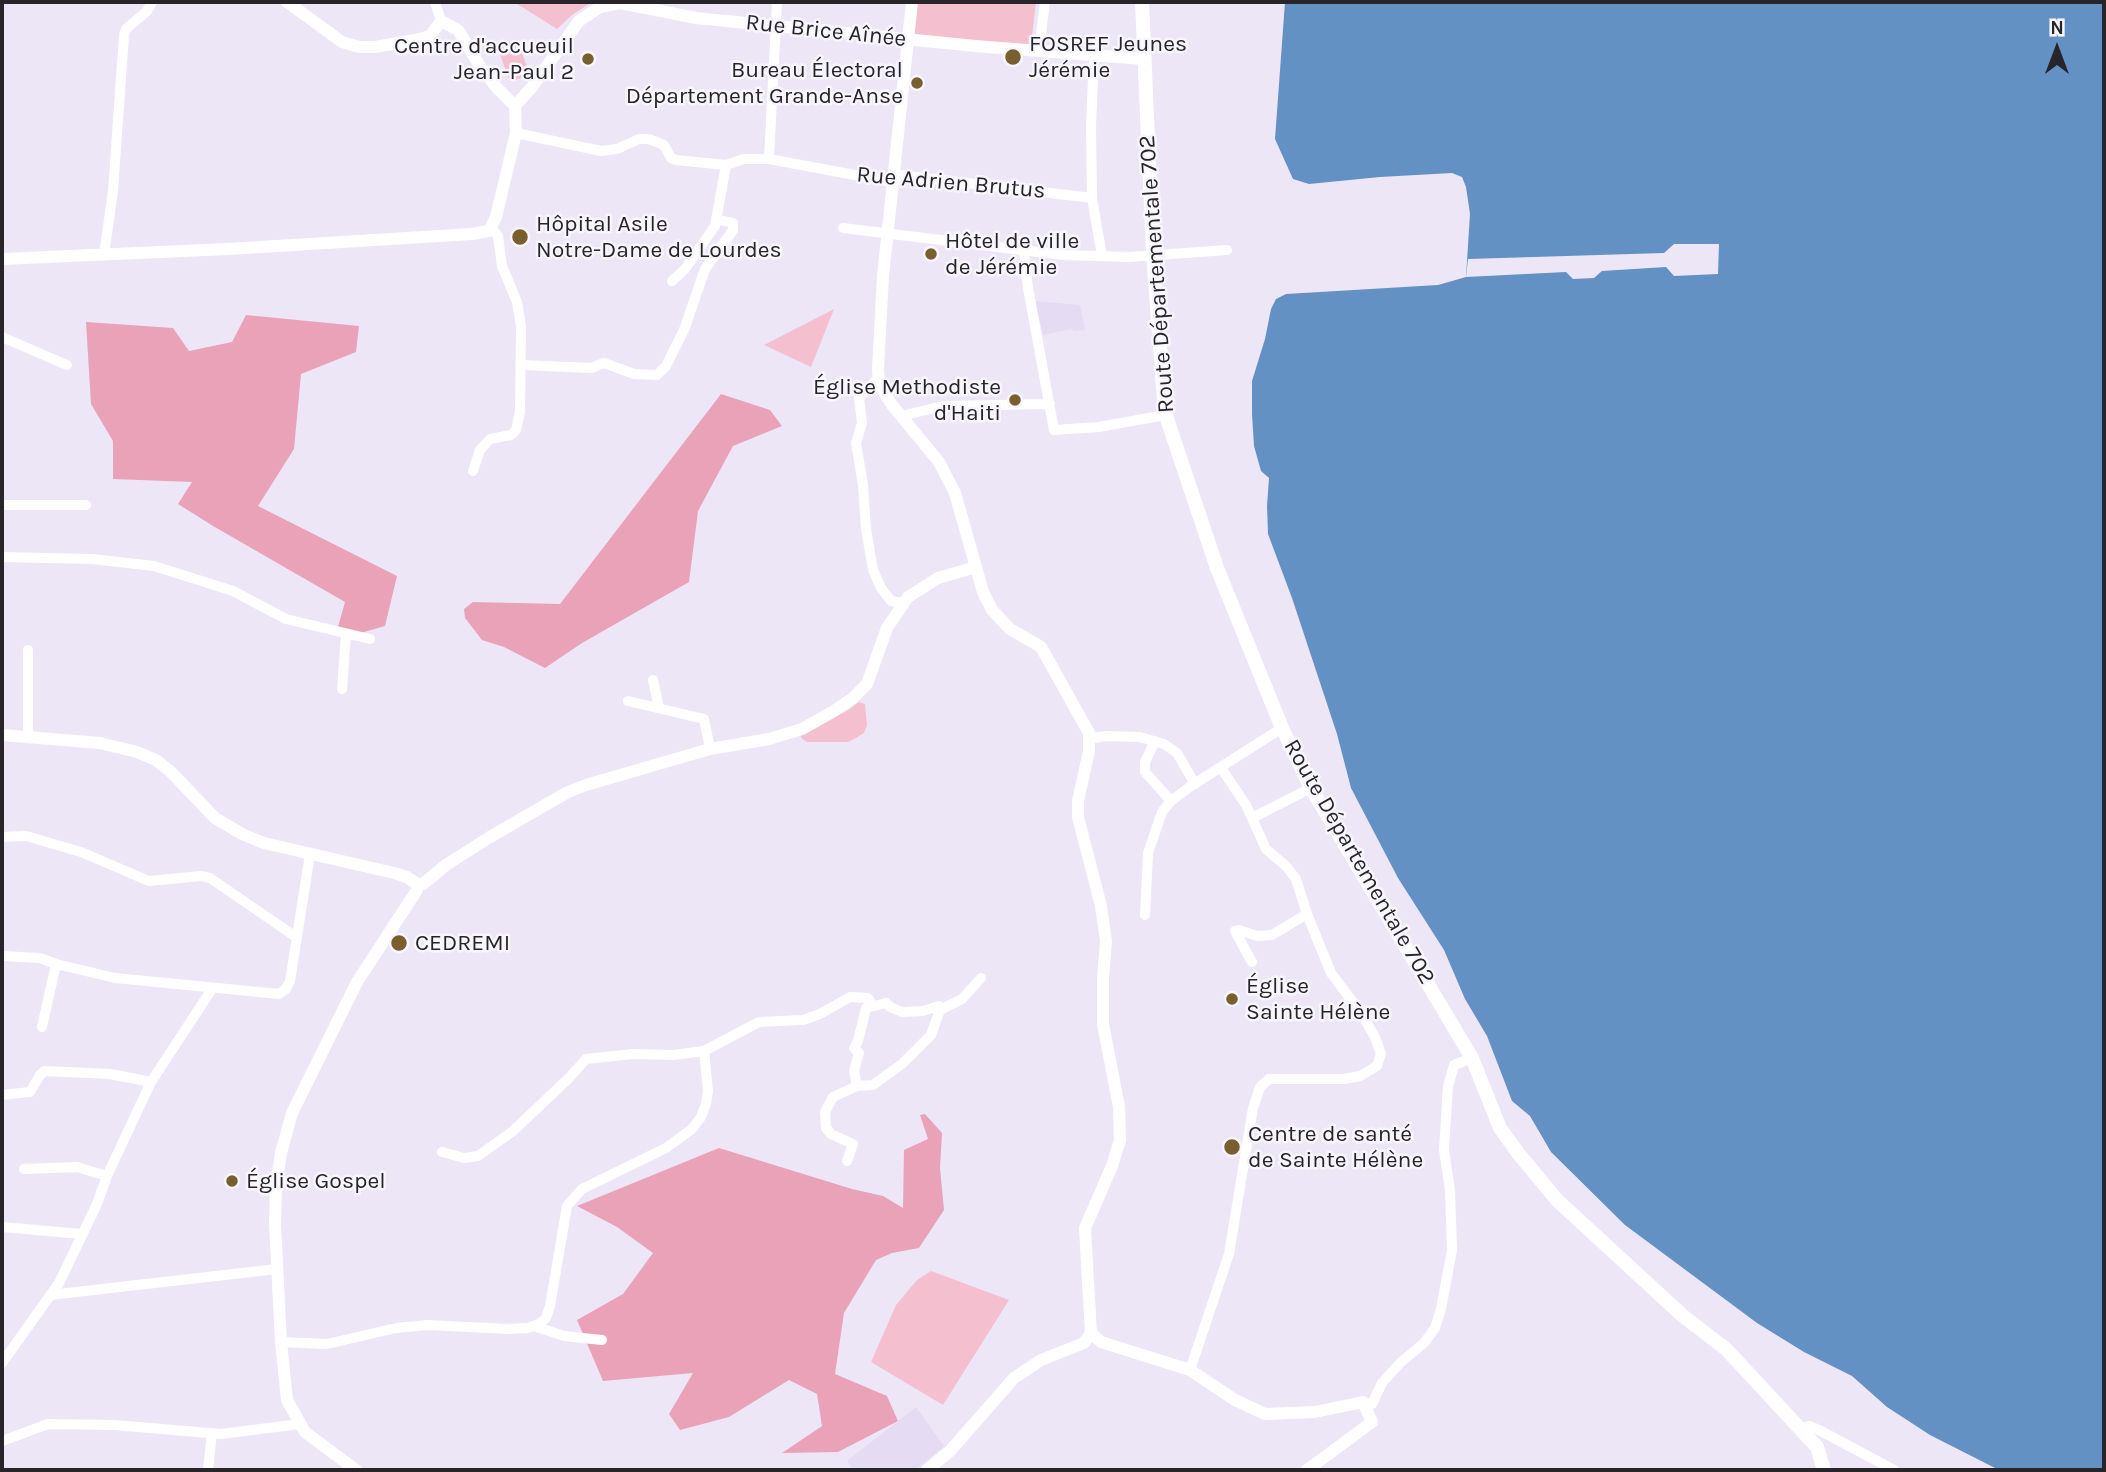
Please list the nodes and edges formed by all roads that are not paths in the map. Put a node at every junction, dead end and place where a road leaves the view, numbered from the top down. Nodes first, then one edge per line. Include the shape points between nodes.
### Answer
1 (152, 2) edge
2 (287, 2) edge
3 (435, 2) edge
4 (777, 2) edge
5 (912, 2) edge
6 (1045, 2) edge
7 (1142, 2) edge
8 (441, 21) junction
9 (775, 27) junction
10 (909, 40) junction
11 (1039, 50) junction
12 (1094, 55) junction
13 (1143, 60) junction
14 (515, 106) junction
15 (516, 133) junction
16 (769, 159) junction
17 (726, 165) junction
18 (892, 182) junction
19 (1092, 198) junction
20 (716, 219) junction
21 (491, 228) junction
22 (843, 228) dead end
23 (887, 233) junction
24 (1227, 250) dead end
25 (1024, 251) junction
26 (1153, 254) junction
27 (104, 255) junction
28 (1102, 257) junction
29 (2, 259) edge
30 (672, 281) dead end
31 (2, 337) edge
32 (67, 365) dead end
33 (522, 365) junction
34 (878, 378) junction
35 (1050, 404) junction
36 (1165, 413) junction
37 (901, 416) junction
38 (473, 471) dead end
39 (2, 505) edge
40 (86, 505) dead end
41 (2, 557) edge
42 (976, 567) junction
43 (903, 603) junction
44 (346, 634) junction
45 (370, 639) dead end
46 (28, 650) dead end
47 (653, 680) dead end
48 (342, 690) dead end
49 (628, 701) dead end
50 (659, 708) junction
51 (1282, 728) junction
52 (2, 735) edge
53 (28, 736) junction
54 (1089, 739) junction
55 (1155, 741) junction
56 (710, 749) junction
57 (1221, 768) junction
58 (1195, 784) junction
59 (1311, 788) junction
60 (1171, 801) junction
61 (1252, 818) junction
62 (2, 837) edge
63 (310, 854) junction
64 (419, 886) junction
65 (1307, 914) junction
66 (1145, 915) dead end
67 (296, 937) junction
68 (2, 956) edge
69 (1252, 962) dead end
70 (56, 964) junction
71 (981, 978) dead end
72 (212, 989) junction
73 (873, 1005) junction
74 (943, 1009) junction
75 (42, 1027) dead end
76 (704, 1051) junction
77 (1472, 1058) junction
78 (151, 1082) junction
79 (858, 1086) junction
80 (2, 1095) edge
81 (442, 1152) dead end
82 (847, 1161) dead end
83 (24, 1169) dead end
84 (107, 1176) junction
85 (2, 1227) edge
86 (82, 1234) junction
87 (277, 1269) junction
88 (50, 1295) junction
89 (534, 1326) junction
90 (1091, 1333) junction
91 (602, 1340) dead end
92 (281, 1342) junction
93 (2, 1363) edge
94 (1190, 1370) junction
95 (1363, 1402) junction
96 (300, 1424) junction
97 (1800, 1429) junction
98 (212, 1433) junction
99 (2, 1441) edge
100 (208, 1470) edge
101 (356, 1470) edge
102 (927, 1470) edge
103 (1307, 1470) edge
104 (1824, 1470) edge
105 (1894, 1470) edge

1 - 27 street via 124,35
2 - 8 street via 342,42 359,47 430,36
3 - 8 street
4 - 9 street
5 - 10 street
6 - 11 street
7 - 13 main road, Route Départementale 702
8 - 14 street via 458,30 480,66
9 - 10 street, Rue Brice Aînée
9 - 14 street, Rue Brice Aînée via 610,4 579,21
9 - 16 street
10 - 11 street, Rue Brice Aînée
10 - 18 street
11 - 12 street, Rue Brice Aînée
12 - 13 street, Rue Brice Aînée
12 - 19 street
13 - 26 main road, Route Départementale 702
14 - 15 street
15 - 17 street, Rue Adrien Brutus via 601,151 649,139 664,145 676,160
15 - 21 street
16 - 17 street, Rue Adrien Brutus
16 - 18 street, Rue Adrien Brutus
17 - 20 street
18 - 19 street, Rue Adrien Brutus via 900,175
18 - 23 street
19 - 28 street
20 - 30 street via 685,269
20 - 33 street via 733,223 733,230 705,269 684,330 657,375 634,374 604,363 591,368
21 - 27 street via 472,234
21 - 33 street via 498,236 502,266 517,302
22 - 23 street
23 - 25 street
23 - 34 street
24 - 26 street
25 - 28 street
25 - 35 street
26 - 28 street
26 - 36 main road, Route Départementale 702
27 - 29 street
31 - 32 street
33 - 38 street via 516,430 490,439 480,450
34 - 37 street
34 - 43 street via 859,398 862,423 856,443 873,570 891,601
35 - 36 street via 1054,430 1099,427
35 - 37 street via 943,406
36 - 51 main road, Route Départementale 702 via 1217,568
37 - 42 street via 939,462 955,493
39 - 40 street
41 - 44 street via 154,566 233,591 286,619
42 - 43 street via 938,578
42 - 54 street via 992,610 1010,629 1041,647 1082,717
43 - 56 street via 887,628 867,684 853,698 802,729
44 - 45 street
44 - 48 street
46 - 53 street
47 - 50 street
49 - 50 street
50 - 56 street via 704,719
51 - 57 street
51 - 59 main road, Route Départementale 702
52 - 53 street
53 - 63 street via 138,752 171,772 227,827 264,843
54 - 55 street via 1116,736
54 - 90 street via 1078,817 1106,940 1103,1024 1119,1107 1120,1140 1086,1228
55 - 58 street via 1177,753
55 - 60 street via 1145,772
56 - 64 street via 586,785 547,802
57 - 58 street
57 - 61 street
58 - 60 street
59 - 61 street
59 - 77 main road, Route Départementale 702
60 - 66 street via 1162,812 1148,853
61 - 65 street via 1266,849 1296,879
62 - 67 street via 26,836 81,852 149,881 210,878
63 - 64 street via 394,873
63 - 67 street
64 - 87 street via 358,982 292,1113 276,1187
65 - 69 street via 1272,935 1235,931
65 - 94 street via 1331,973 1375,1037 1380,1061 1369,1073 1350,1078 1269,1079 1260,1087 1229,1254
67 - 72 street via 290,981 279,994
68 - 70 street via 40,958
70 - 72 street via 115,978
70 - 75 street
71 - 74 street via 962,999
72 - 78 street
73 - 74 street via 886,1003 902,1012
73 - 76 street via 867,998 850,997 803,1020 758,1022
73 - 79 street via 866,1008 854,1048 859,1053 854,1071
74 - 79 street via 930,1035 902,1064 873,1085
76 - 81 street via 586,1059 513,1131 478,1156 464,1158
76 - 89 street via 708,1091 701,1117 692,1129 666,1148 582,1189 567,1206 550,1306 546,1318
77 - 95 street via 1454,1065 1448,1087 1444,1150 1452,1250 1435,1328 1382,1383 1372,1404
77 - 97 main road, Route Départementale 702 via 1500,1128 1558,1199 1726,1349
78 - 80 street via 110,1074 45,1071 30,1092
78 - 84 street
79 - 82 street via 833,1097 825,1112 831,1134 853,1144
83 - 84 street via 76,1167
84 - 86 street
85 - 86 street
86 - 88 street
87 - 88 street
87 - 92 street
88 - 93 street
89 - 91 street via 564,1336
89 - 92 street via 427,1325 327,1345
90 - 94 street via 1101,1342
90 - 102 street via 1084,1343 1041,1360 1014,1378 950,1451
92 - 96 street via 287,1400
94 - 95 street via 1265,1414 1315,1412
95 - 103 street via 1372,1422
96 - 98 street
96 - 101 street
97 - 104 main road, Route Départementale 702 via 1818,1447
97 - 105 street via 1819,1430
98 - 99 street via 48,1424
98 - 100 street

